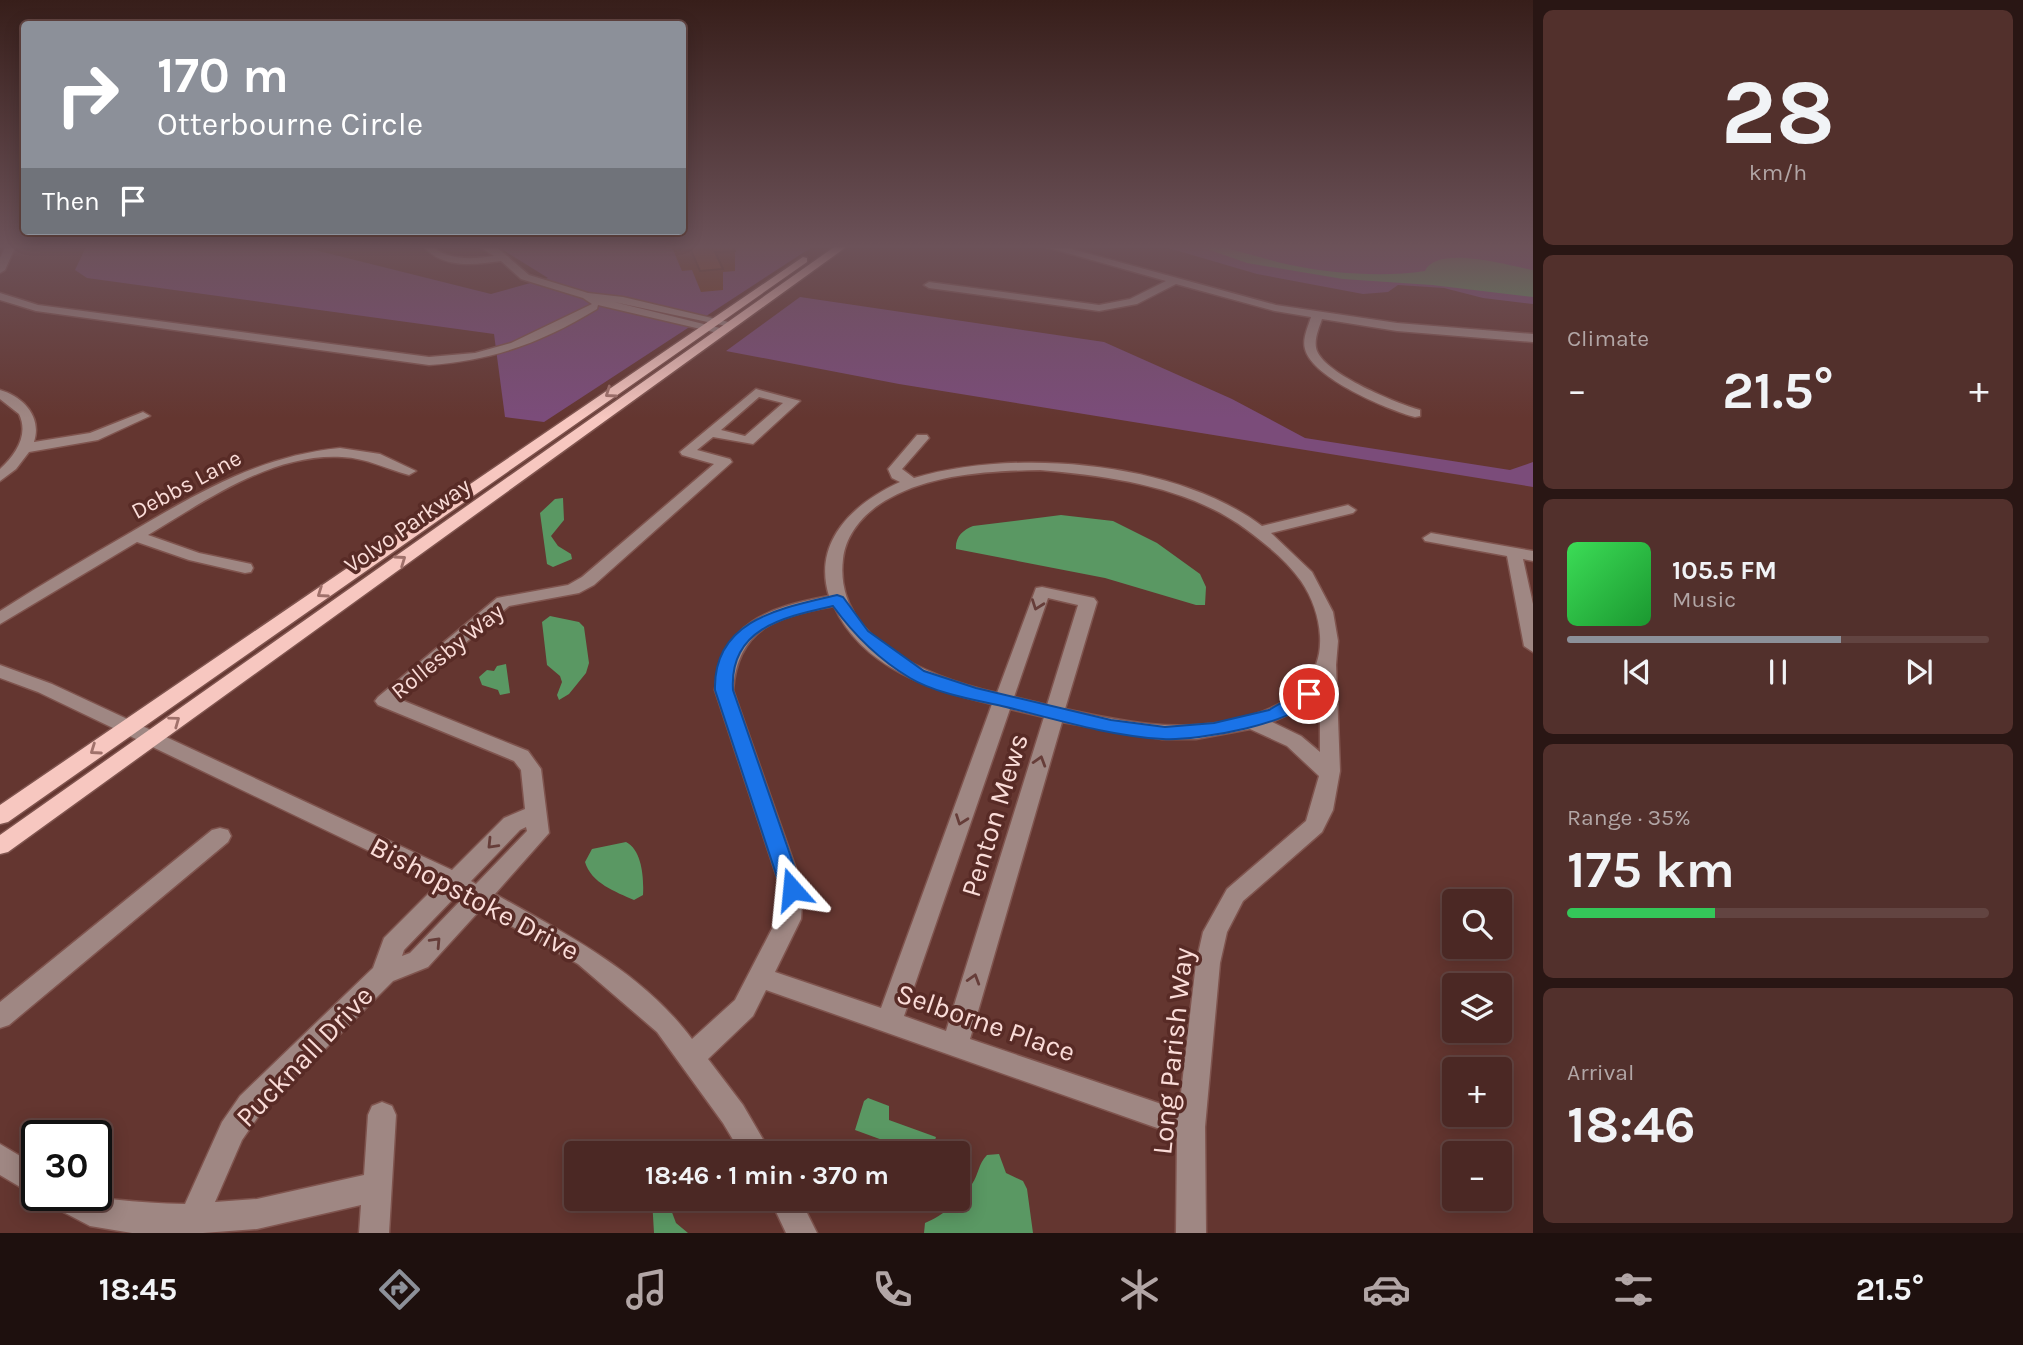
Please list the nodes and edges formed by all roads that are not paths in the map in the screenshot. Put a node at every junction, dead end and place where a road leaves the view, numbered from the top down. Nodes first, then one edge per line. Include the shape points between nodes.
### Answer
1 (20, 303) edge
2 (588, 303) edge
3 (633, 303) edge
4 (748, 303) edge
5 (754, 303) edge
6 (1059, 303) edge
7 (1130, 303) edge
8 (1260, 303) edge
9 (1317, 316) junction
10 (719, 325) junction
11 (1533, 338) edge
12 (0, 394) edge
13 (1415, 413) dead end
14 (143, 416) dead end
15 (710, 432) dead end
16 (922, 438) dead end
17 (25, 448) junction
18 (409, 471) dead end
19 (0, 477) edge
20 (914, 484) junction
21 (1348, 510) dead end
22 (1258, 532) junction
23 (136, 536) junction
24 (1431, 538) dead end
25 (1514, 553) junction
26 (1533, 556) edge
27 (245, 568) dead end
28 (837, 600) junction
29 (0, 619) edge
30 (1533, 646) edge
31 (1328, 667) junction
32 (0, 671) edge
33 (1004, 701) junction
34 (1054, 713) junction
35 (1248, 722) junction
36 (127, 728) junction
37 (150, 739) junction
38 (1329, 775) junction
39 (536, 813) junction
40 (0, 816) edge
41 (220, 836) dead end
42 (0, 846) edge
43 (454, 883) junction
44 (480, 896) junction
45 (384, 974) junction
46 (761, 978) junction
47 (0, 1017) edge
48 (889, 1022) junction
49 (955, 1045) junction
50 (691, 1057) junction
51 (382, 1115) dead end
52 (1191, 1126) junction
53 (750, 1141) edge
54 (0, 1158) edge
55 (21, 1172) edge
56 (376, 1187) junction
57 (90, 1211) edge
58 (791, 1211) edge
59 (193, 1219) junction
60 (374, 1233) edge
61 (802, 1233) edge
62 (1191, 1233) edge

1 - 2 street via 429,361 523,346
3 - 10 street
4 - 10 main road, Volvo Parkway
5 - 10 main road, Volvo Parkway
6 - 7 street via 1099,308
8 - 9 street
9 - 11 street
9 - 13 street via 1310,342 1317,360 1384,403
10 -> 36 main road, Volvo Parkway
37 -> 10 main road, Volvo Parkway
12 - 17 street via 25,410 31,429
14 - 17 street via 93,437
15 - 39 street, Rollesby Way via 687,452 724,462 588,581 573,589 503,602 385,701 521,755 531,769
16 - 20 street via 895,469
17 - 19 street
18 - 23 street, Debbs Lane via 376,456 305,448 225,484
20 - 22 street, Long Parish Way via 986,467 1091,470 1185,494
20 - 28 street, Long Parish Way via 870,504 846,528 832,569
21 - 22 street
22 - 31 street, Long Parish Way via 1293,562 1317,592 1329,625
23 - 27 street via 195,557
23 - 29 street, Debbs Lane
24 - 25 street
25 - 26 street
25 - 30 street
28 - 33 street via 862,635 904,667
28 - 46 street via 794,608 762,622 745,634 723,671 724,690 792,889 789,919
31 - 35 street via 1309,694 1275,714
31 - 38 street, Long Parish Way
32 - 36 street, Bishopstoke Drive
33 - 34 street
34 -> 33 street, Penton Mews via 1088,602 1042,592
33 -> 48 street, Penton Mews
34 - 35 street via 1165,733
49 -> 34 street, Penton Mews
35 - 38 street via 1292,737
36 - 37 street, Bishopstoke Drive
36 -> 40 main road, Volvo Parkway
37 - 42 main road, Volvo Parkway
37 - 43 street, Bishopstoke Drive
38 - 52 street, Long Parish Way via 1326,801 1314,826 1235,895 1214,932
39 -> 43 street via 512,824
39 - 44 street, Rollesby Way via 538,833
41 - 47 street
43 - 44 street, Bishopstoke Drive
43 - 45 street, Pucknall Drive via 393,945
45 -> 44 street, Pucknall Drive via 419,960
44 - 50 street, Bishopstoke Drive via 587,957 666,1024
45 - 59 street, Pucknall Drive via 250,1105 232,1131
46 - 48 street, Selborne Place
46 - 50 street via 744,1008
48 - 49 street, Selborne Place
49 - 52 street, Selborne Place
50 - 53 street, Bishopstoke Drive
51 - 56 street
52 - 62 street, Long Parish Way
54 - 55 street
56 - 59 street via 257,1214
56 - 60 street
57 - 59 street via 137,1219
58 - 61 street

